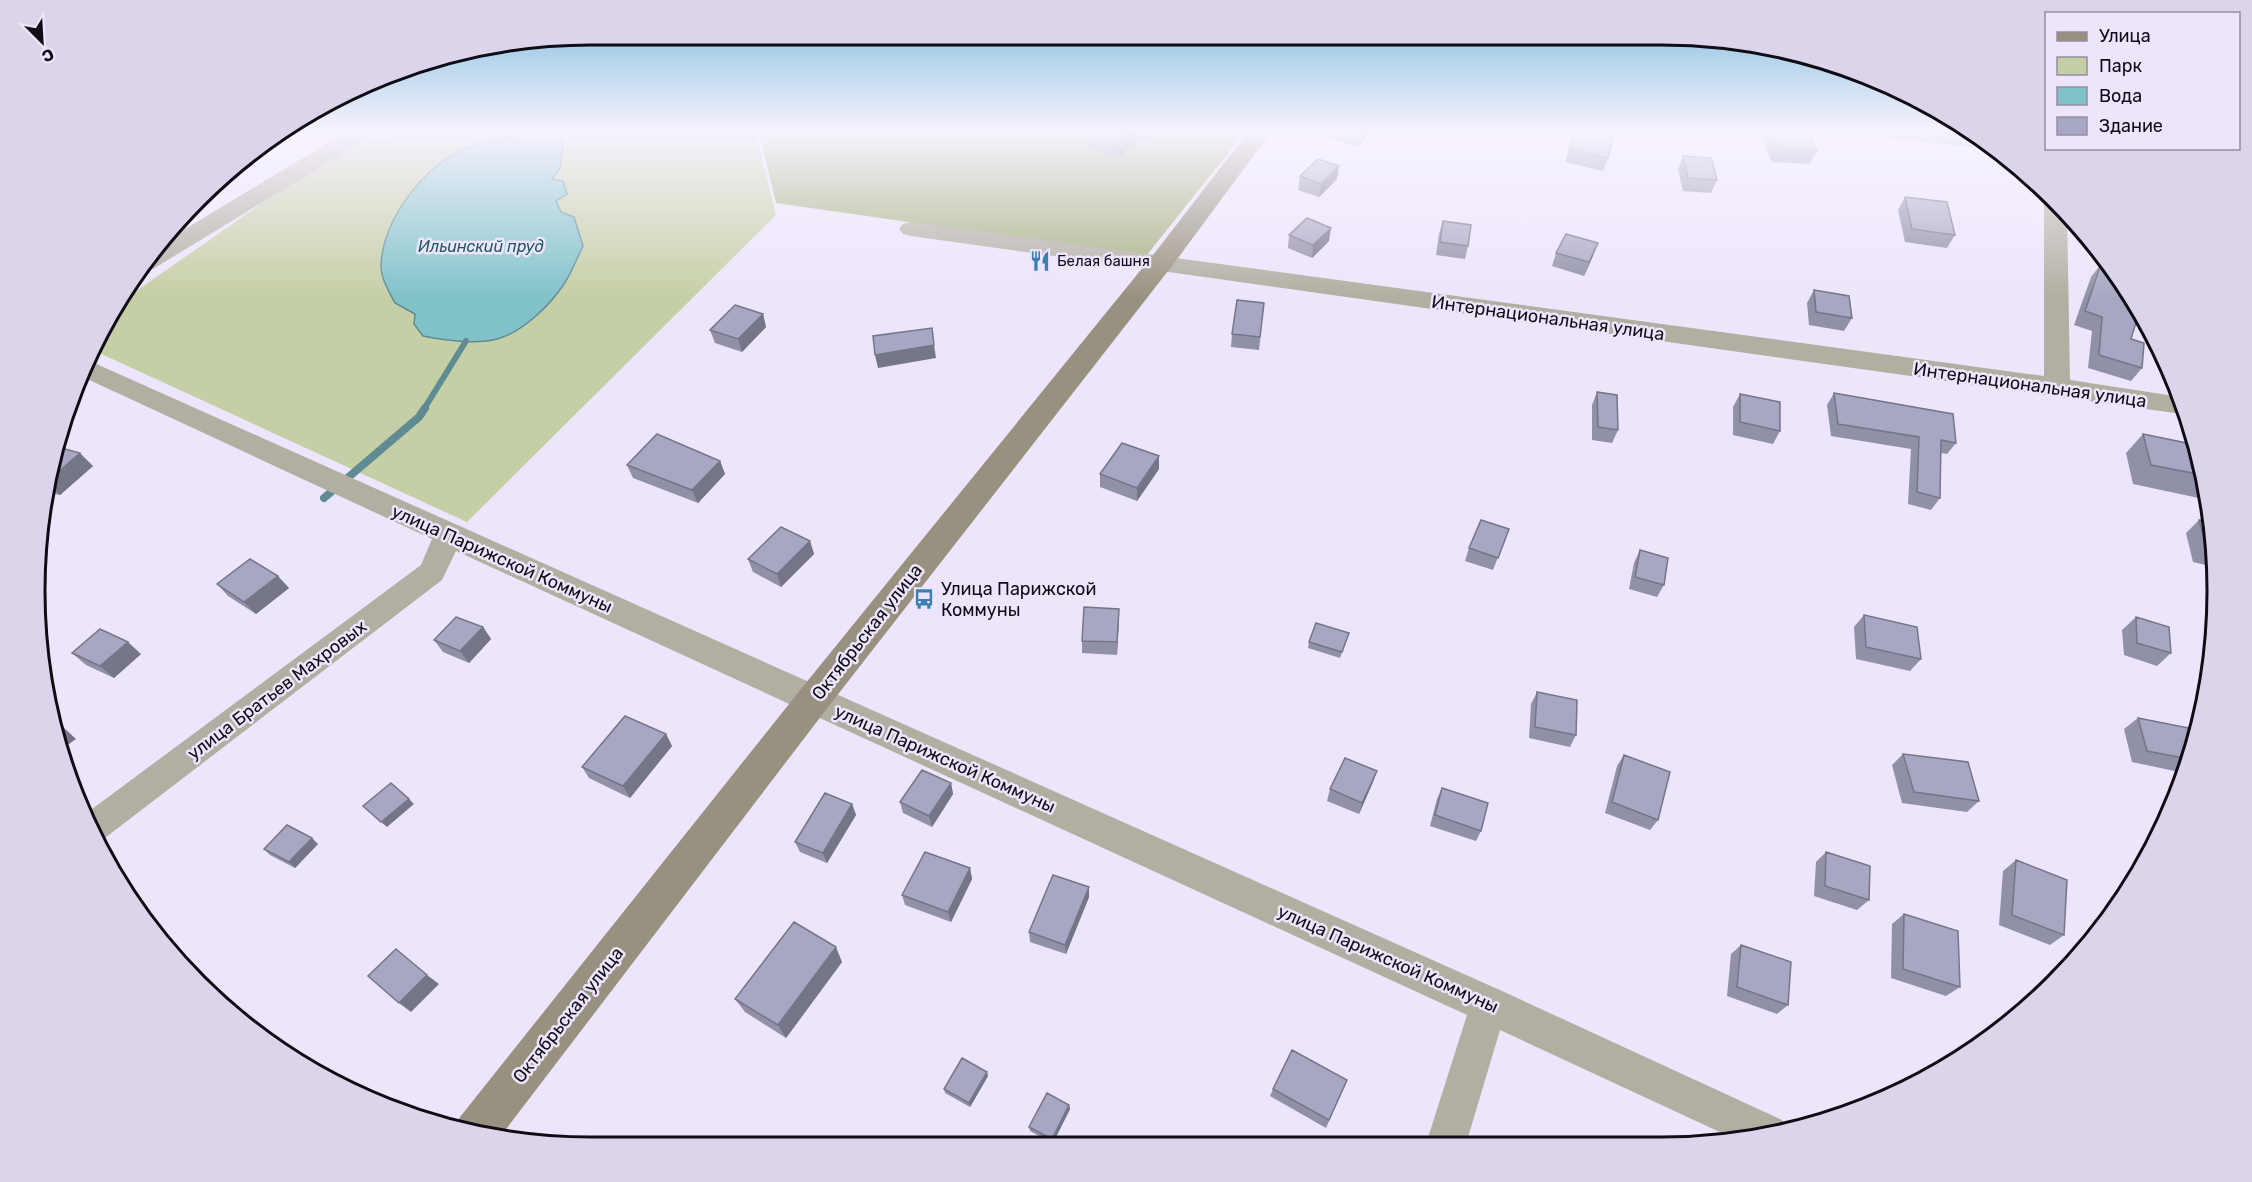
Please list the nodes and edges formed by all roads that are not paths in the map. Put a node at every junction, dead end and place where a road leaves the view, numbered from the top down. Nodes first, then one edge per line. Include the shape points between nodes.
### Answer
1 (272, 187) edge
2 (1218, 187) edge
3 (2055, 213) edge
4 (911, 229) dead end
5 (162, 255) edge
6 (1159, 265) junction
7 (92, 372) edge
8 (2057, 387) junction
9 (2174, 405) edge
10 (448, 536) junction
11 (813, 700) junction
12 (98, 825) edge
13 (1489, 1004) junction
14 (481, 1126) edge
15 (1756, 1129) edge
16 (1448, 1137) edge

1 - 5 street
2 - 6 main road, Октябрьская улица
3 - 8 street
4 - 6 street, Интернациональная улица
6 - 8 street, Интернациональная улица
6 - 11 main road, Октябрьская улица
7 - 10 street, улица Парижской Коммуны
8 - 9 street, Интернациональная улица
10 - 11 street, улица Парижской Коммуны
10 - 12 street, улица Братьев Махровых via 432,572
11 - 13 street, улица Парижской Коммуны
11 - 14 main road, Октябрьская улица
13 - 15 street, улица Парижской Коммуны
13 - 16 street

